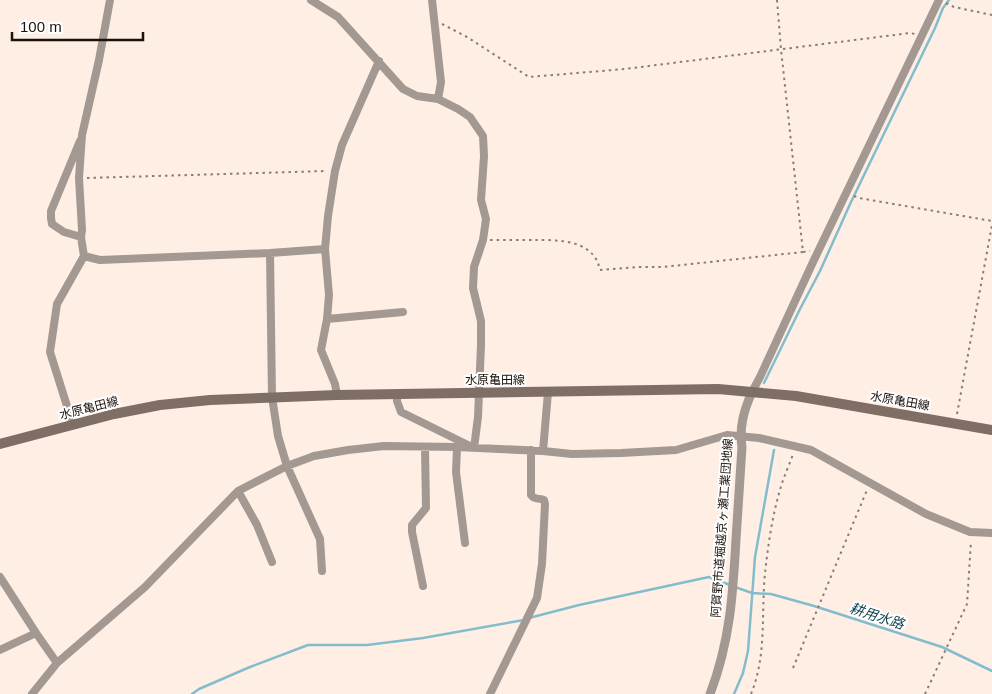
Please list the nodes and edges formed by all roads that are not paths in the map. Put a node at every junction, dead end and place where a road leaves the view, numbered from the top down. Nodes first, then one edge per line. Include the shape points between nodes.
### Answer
1 (110, 0) edge
2 (311, 0) edge
3 (432, 0) edge
4 (941, 1) edge
5 (379, 61) junction
6 (438, 100) junction
7 (82, 135) junction
8 (81, 237) junction
9 (325, 249) junction
10 (270, 253) junction
11 (84, 256) junction
12 (403, 312) dead end
13 (327, 319) junction
14 (480, 392) junction
15 (548, 392) junction
16 (752, 392) junction
17 (397, 394) junction
18 (336, 395) junction
19 (272, 397) junction
20 (73, 424) junction
21 (992, 430) edge
22 (740, 435) junction
23 (0, 444) edge
24 (425, 447) junction
25 (457, 447) junction
26 (474, 448) junction
27 (530, 450) junction
28 (543, 451) junction
29 (286, 466) junction
30 (238, 491) junction
31 (992, 533) edge
32 (465, 543) dead end
33 (272, 562) dead end
34 (322, 571) dead end
35 (0, 577) edge
36 (423, 586) dead end
37 (36, 633) junction
38 (0, 650) edge
39 (57, 663) junction
40 (32, 694) edge
41 (490, 694) edge
42 (710, 694) edge

1 - 7 street
2 - 5 street via 338,17
3 - 6 street via 442,82
4 - 16 street
5 - 6 street via 403,89
5 - 9 street via 342,145 335,170
6 - 14 street via 470,117 483,136 481,200 486,220 474,267 473,288 481,321
7 - 8 street
7 - 8 street via 51,211 52,224
8 - 11 street
9 - 10 street
9 - 13 street via 329,295
10 - 11 street via 100,260
10 - 19 street
11 - 20 street via 57,304 50,352
12 - 13 street
13 - 18 street via 321,350 335,384
14 - 15 main road, 水原亀田線
14 - 17 main road, 水原亀田線
14 - 26 street
15 - 16 main road, 水原亀田線 via 718,389
15 - 28 street
16 - 21 main road, 水原亀田線 via 796,396
16 - 22 street, 阿賀野市道堀越京ヶ瀬工業団地線 via 744,411
17 - 18 main road, 水原亀田線
17 - 26 street via 401,412
18 - 19 main road, 水原亀田線
19 - 20 main road, 水原亀田線 via 160,405
19 - 29 street
20 - 23 main road, 水原亀田線
22 - 28 street via 727,435 676,450 572,454
22 - 31 street via 812,450 926,514 970,532
22 - 42 street, 阿賀野市道堀越京ヶ瀬工業団地線 via 742,447 731,613 726,644
24 - 25 street
24 - 29 street via 384,446 348,450 314,456
24 - 36 street via 426,508 412,525
25 - 26 street
25 - 32 street via 456,472
26 - 27 street
27 - 28 street
27 - 41 street via 532,497 544,500 545,504 537,598
29 - 30 street
29 - 34 street via 320,539
30 - 33 street
30 - 39 street via 145,587
35 - 37 street
37 - 38 street
37 - 39 street
39 - 40 street

